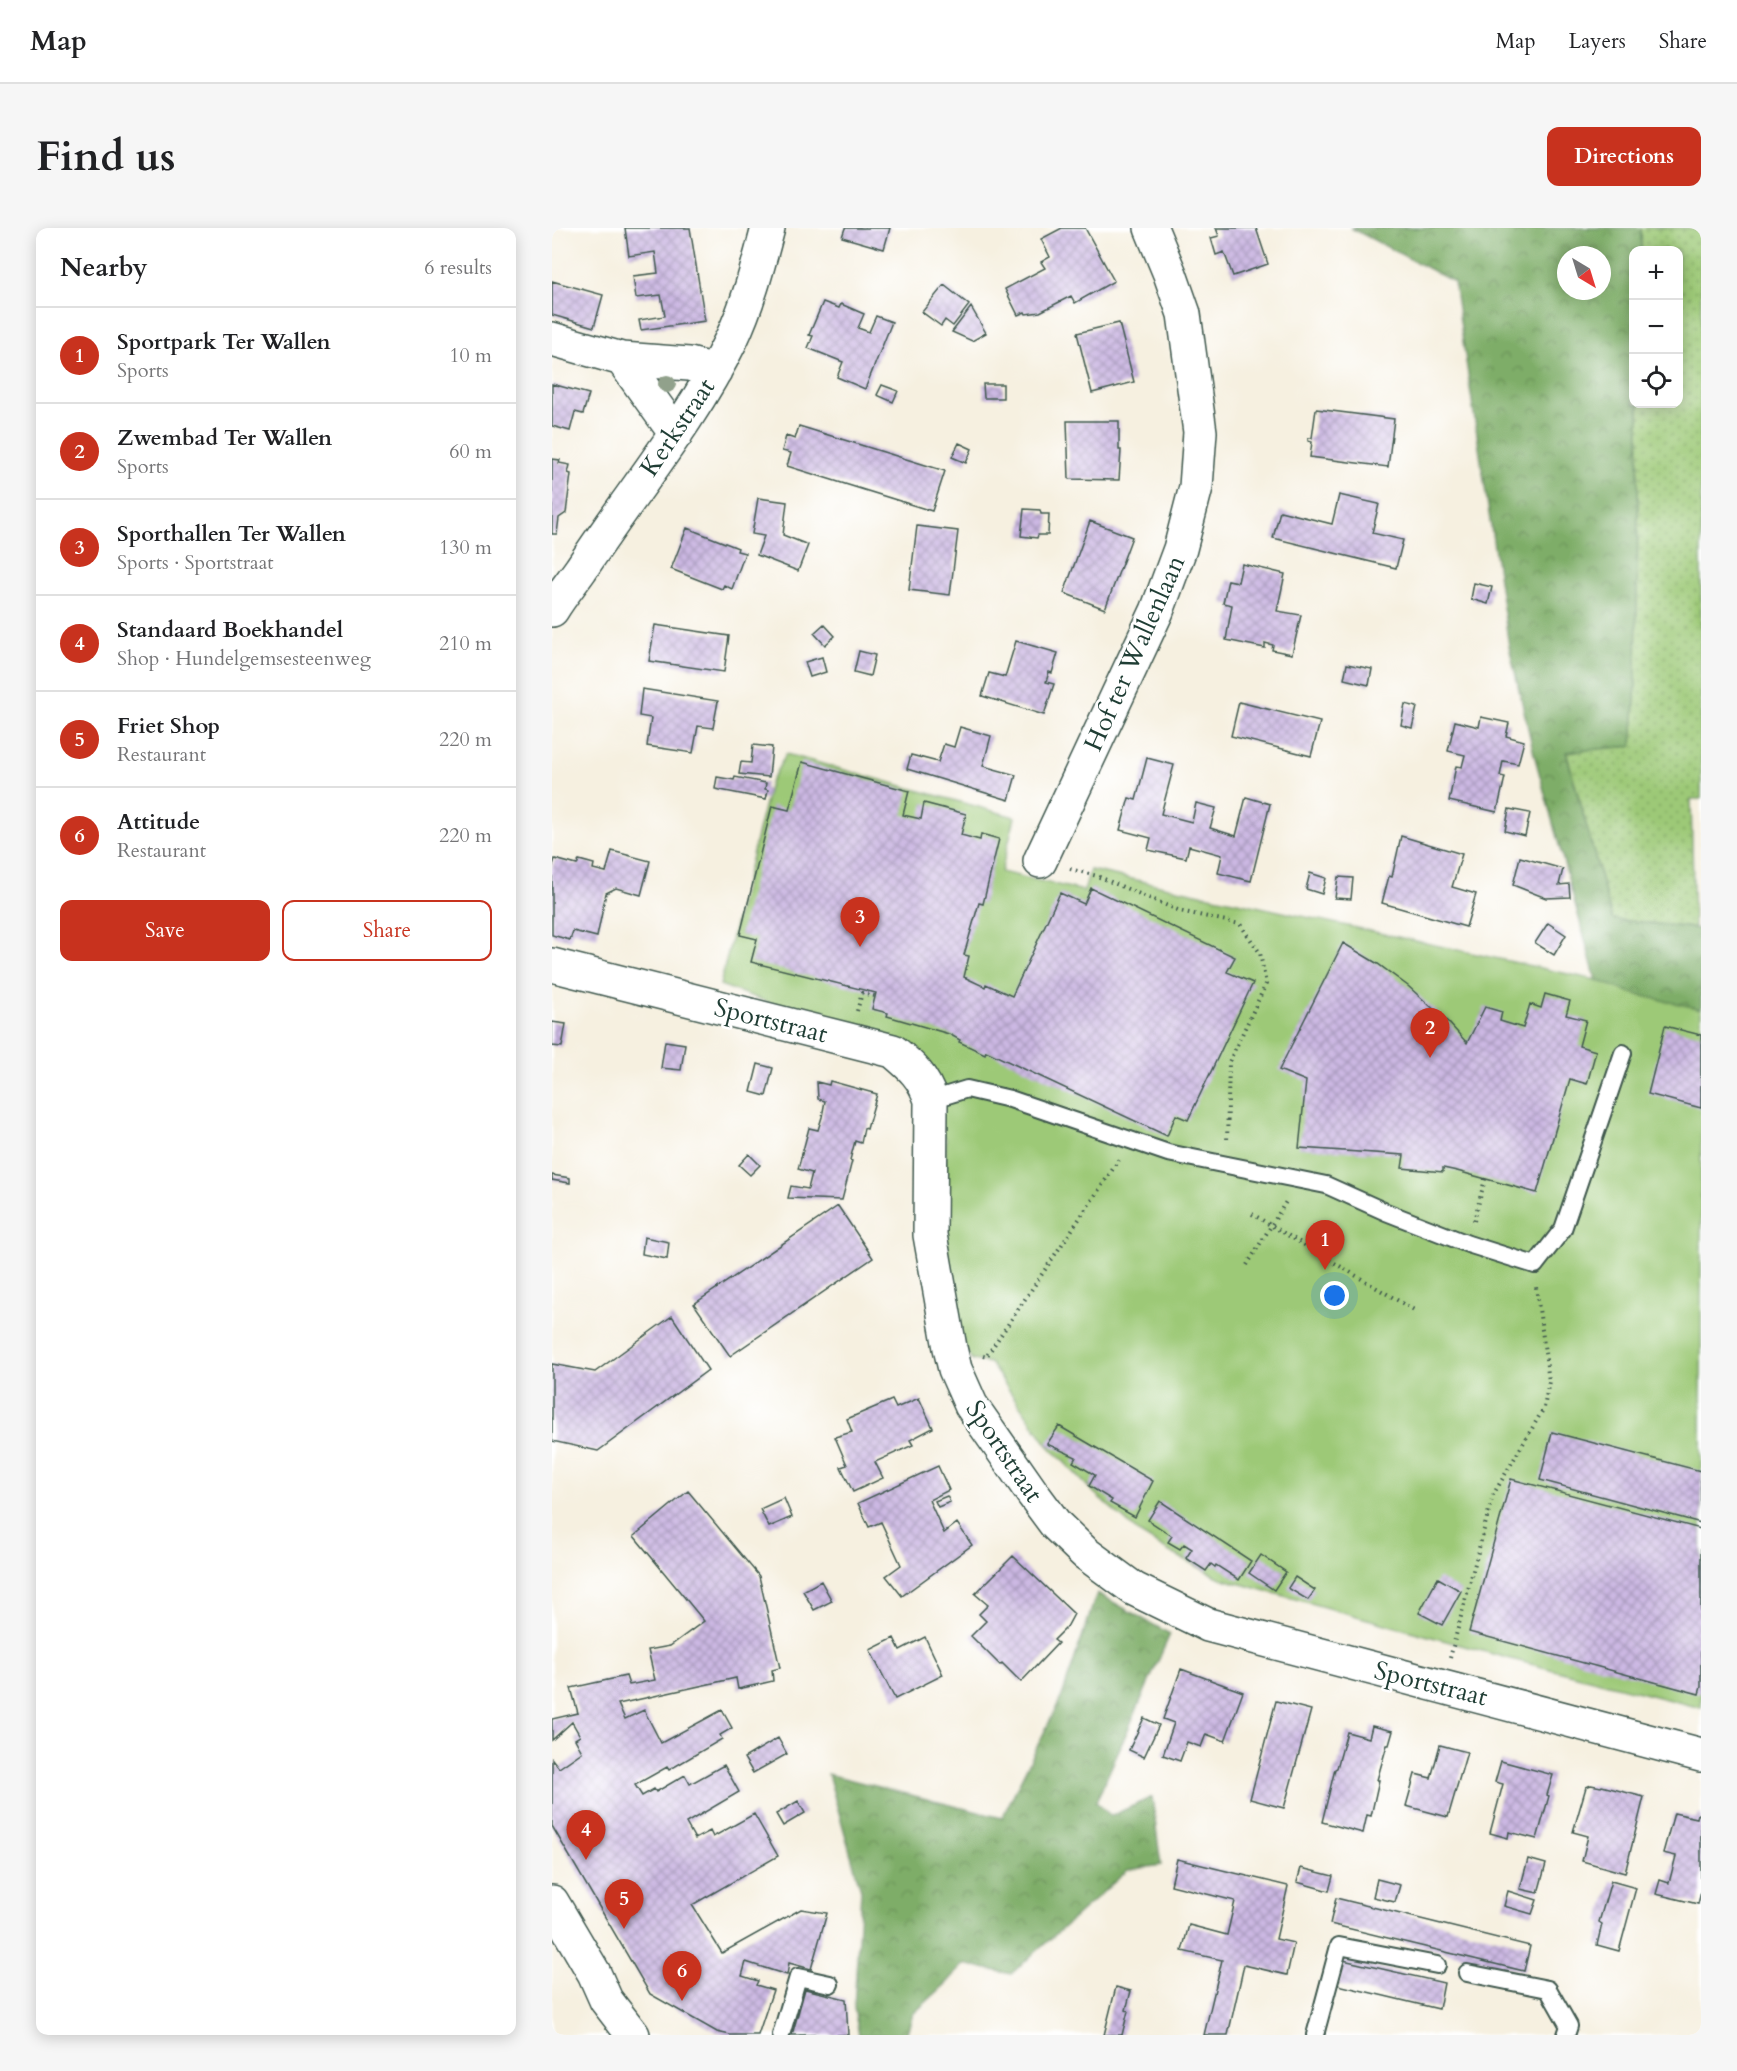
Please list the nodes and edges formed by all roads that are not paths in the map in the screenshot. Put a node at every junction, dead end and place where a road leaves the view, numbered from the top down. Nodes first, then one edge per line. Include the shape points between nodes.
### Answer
1 (768, 228) edge
2 (1151, 228) edge
3 (552, 339) edge
4 (622, 359) junction
5 (715, 371) junction
6 (676, 434) junction
7 (552, 610) edge
8 (1040, 861) road end
9 (552, 965) edge
10 (1623, 1053) dead end
11 (931, 1100) junction
12 (1701, 1755) edge
13 (552, 1902) edge
14 (1437, 1965) dead end
15 (1467, 1973) dead end
16 (830, 1984) dead end
17 (633, 2035) edge
18 (781, 2035) edge
19 (1315, 2035) edge
20 (1566, 2035) edge

1 - 5 street, Kerkstraat via 751,288
2 - 8 street, Hof ter Wallenlaan via 1184,314 1200,432 1196,488 1180,549 1157,611
3 - 4 street
4 - 5 street via 689,364
4 - 6 street
5 - 6 street, Kerkstraat
6 - 7 street, Kerkstraat
9 - 11 street, Sportstraat via 892,1051 916,1071
10 - 11 lane via 1563,1229 1535,1265 1468,1244 1326,1185 1168,1153 1010,1099 967,1089
11 - 12 street, Sportstraat via 930,1235 955,1369 971,1405 1026,1485 1056,1525 1085,1553 1134,1590 1208,1625
13 - 17 street via 606,2000
14 - 19 lane via 1339,1946
15 - 20 lane via 1548,1989 1569,2026
16 - 18 lane via 798,1977

